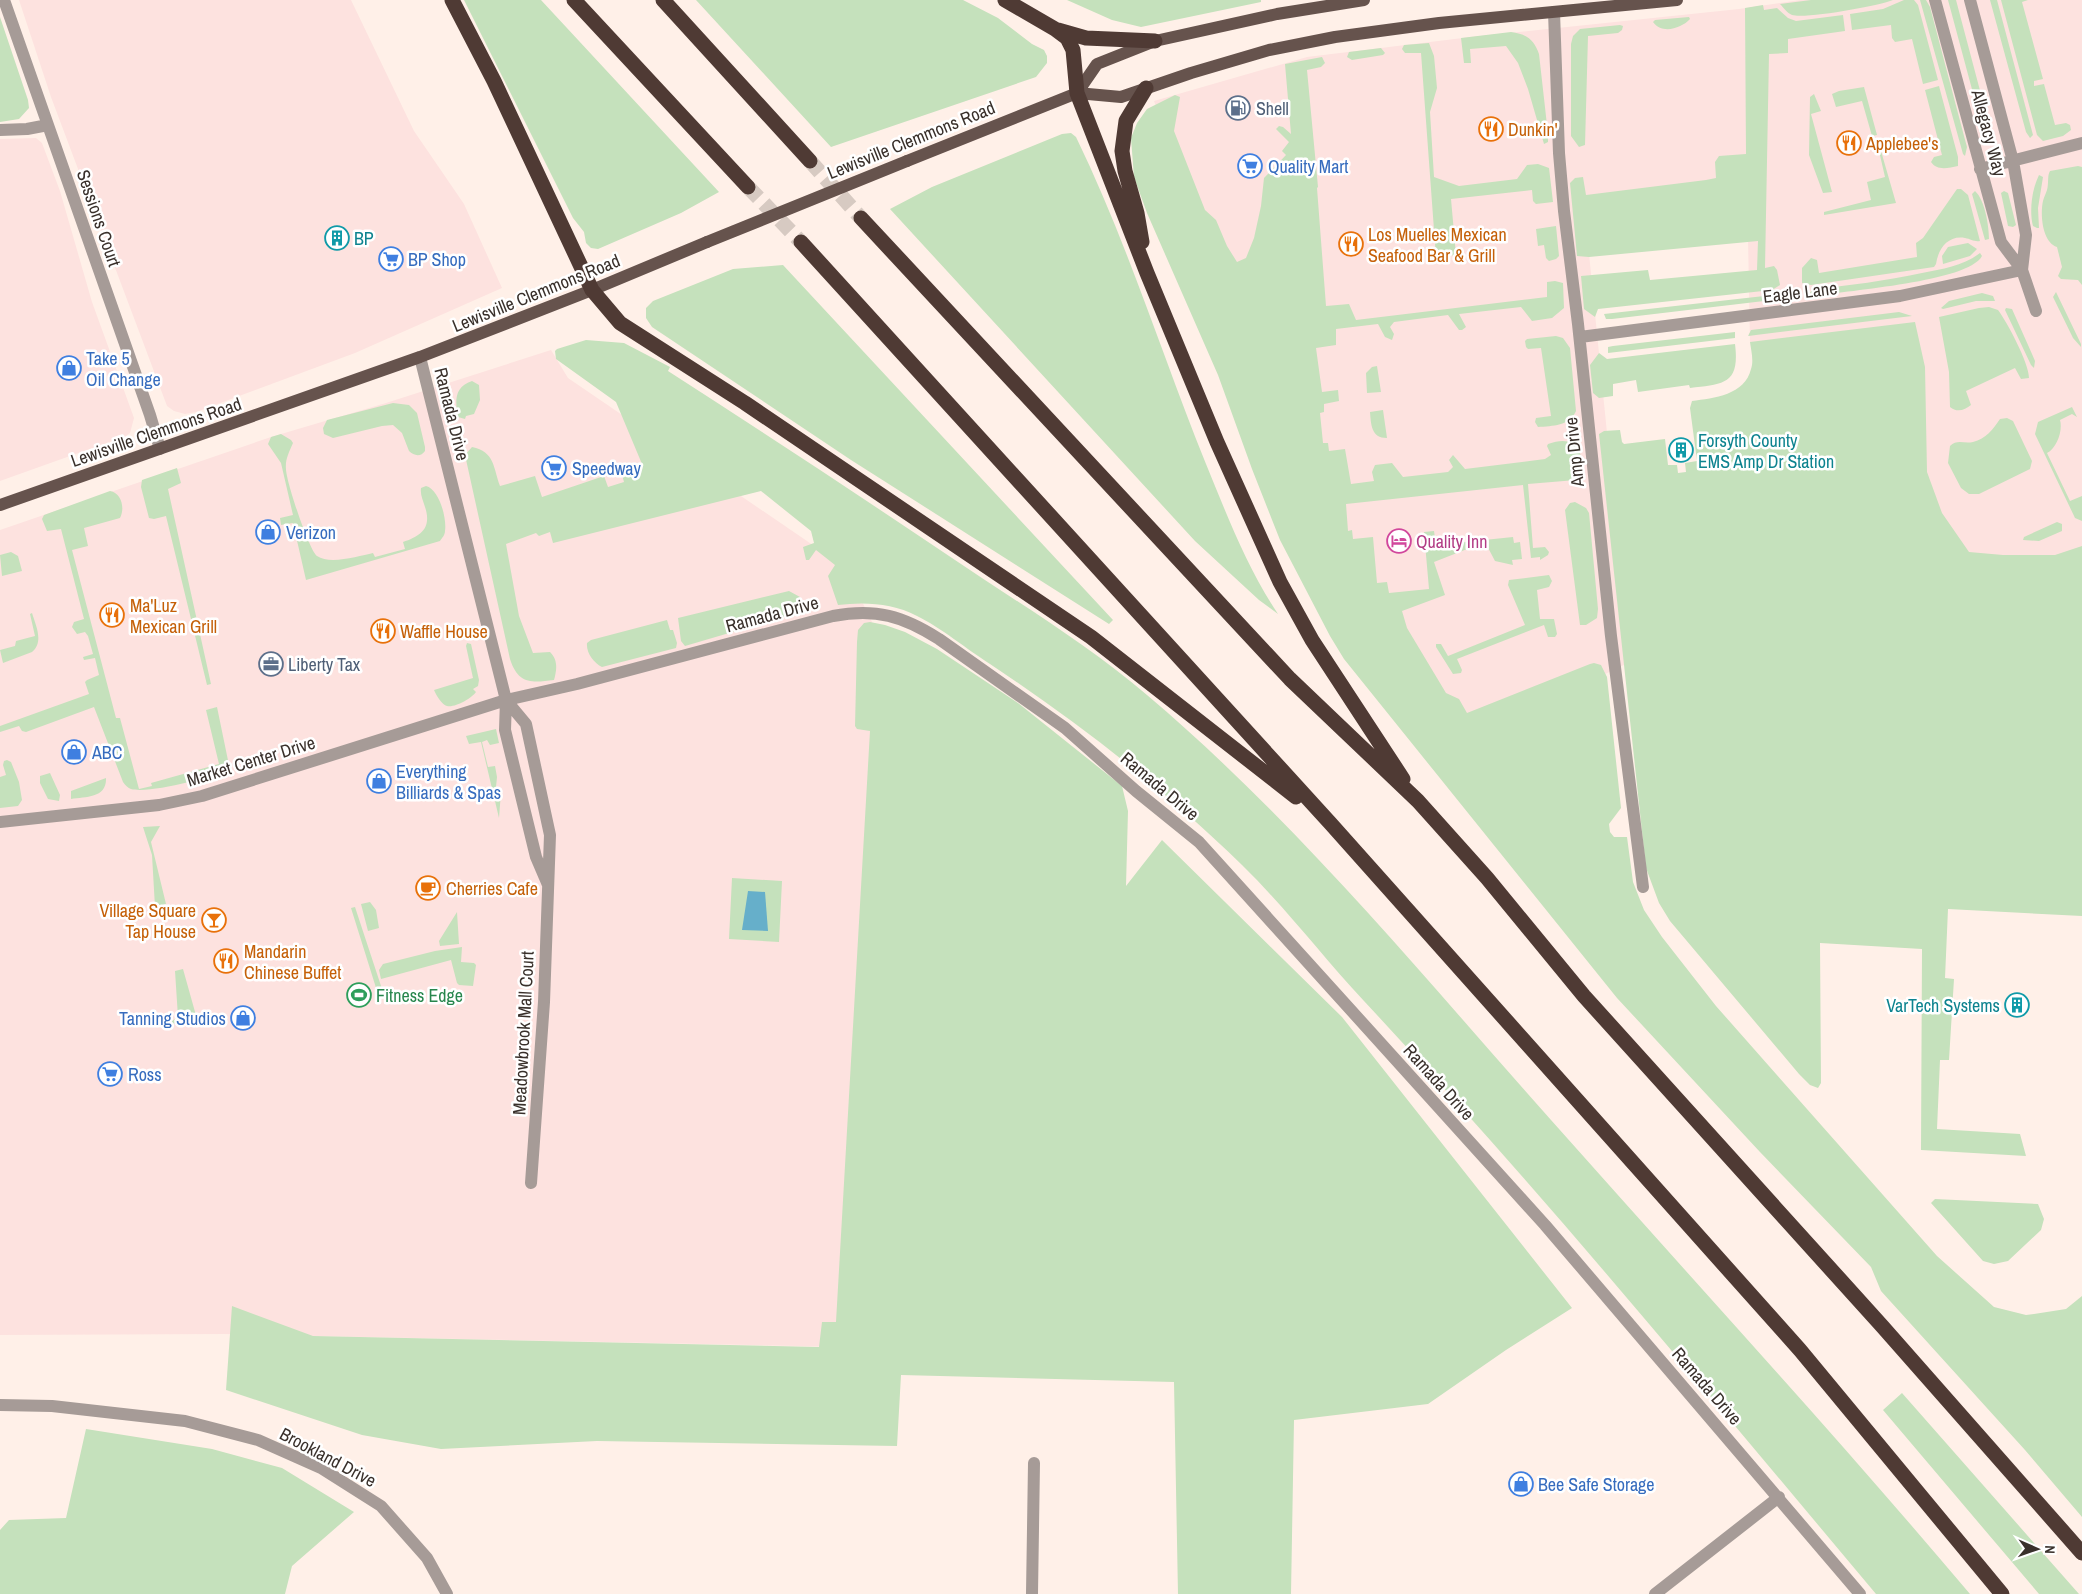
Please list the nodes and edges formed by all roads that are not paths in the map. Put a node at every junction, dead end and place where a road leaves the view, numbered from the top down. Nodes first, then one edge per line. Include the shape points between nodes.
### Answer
1 (4, 0) edge
2 (452, 0) edge
3 (574, 0) edge
4 (663, 0) edge
5 (1005, 0) edge
6 (1364, 0) edge
7 (1677, 0) edge
8 (1935, 0) edge
9 (1970, 0) edge
10 (1554, 12) junction
11 (1055, 29) junction
12 (1155, 41) junction
13 (1146, 88) junction
14 (1077, 92) junction
15 (48, 125) junction
16 (0, 130) edge
17 (2082, 143) edge
18 (810, 161) tunnel mouth
19 (2013, 161) junction
20 (1980, 169) junction
21 (748, 187) tunnel mouth
22 (861, 218) tunnel mouth
23 (801, 242) tunnel mouth
24 (2022, 270) junction
25 (1147, 273) junction
26 (592, 290) junction
27 (2036, 311) dead end
28 (1580, 337) junction
29 (420, 357) junction
30 (160, 449) junction
31 (0, 505) edge
32 (506, 700) junction
33 (1418, 801) junction
34 (0, 822) edge
35 (1331, 824) junction
36 (548, 885) junction
37 (1643, 887) dead end
38 (532, 1183) dead end
39 (0, 1405) edge
40 (1034, 1462) dead end
41 (1779, 1496) junction
42 (2082, 1553) edge
43 (447, 1594) edge
44 (1032, 1594) edge
45 (1655, 1594) edge
46 (1860, 1594) edge
47 (2002, 1594) edge

1 - 15 street, Sessions Court
2 - 26 highway via 494,81
3 - 21 highway
4 - 18 highway
5 - 11 highway
6 - 12 main road via 1277,14
7 - 10 main road, Lewisville Clemmons Road
8 - 20 street, Allegacy Way
9 - 19 street, Allegacy Way
10 - 13 main road, Lewisville Clemmons Road via 1334,37 1269,50
10 - 28 street, Amp Drive via 1559,153
11 - 12 highway via 1086,38
11 - 14 highway via 1067,38 1073,50
12 - 14 main road via 1097,64
13 - 14 main road, Lewisville Clemmons Road via 1121,97
13 - 25 highway via 1126,121 1122,151
14 - 25 highway
14 - 26 main road, Lewisville Clemmons Road, bridge
15 - 16 street
15 - 30 street, Sessions Court
17 - 19 street
19 - 20 street
19 - 24 street, Allegacy Way via 2026,235
20 - 24 street, Allegacy Way via 2001,242
22 - 33 highway via 1290,679
23 - 35 highway
24 - 27 street, Allegacy Way
24 - 28 street, Eagle Lane via 1900,296
25 - 33 highway via 1217,442 1280,582 1312,640
26 - 29 main road, Lewisville Clemmons Road
26 - 35 highway via 620,322 1091,637
28 - 37 street, Amp Drive via 1611,636
29 - 30 main road, Lewisville Clemmons Road
29 - 32 street, Ramada Drive
30 - 31 main road, Lewisville Clemmons Road
32 - 34 street, Market Center Drive via 195,798 159,805
32 - 36 street, Meadowbrook Mall Court via 505,730 536,857
32 - 36 street, Meadowbrook Mall Court via 526,724 550,835
32 - 41 street, Ramada Drive via 850,613 883,614 920,627 1065,728 1199,842 1546,1225
33 - 42 highway via 1487,878 1584,996
35 - 47 highway via 1800,1350
36 - 38 street, Meadowbrook Mall Court
39 - 43 street, Brookland Drive via 52,1406 185,1421 258,1440 321,1468 381,1506 427,1558
40 - 44 street
41 - 45 street
41 - 46 street, Ramada Drive

